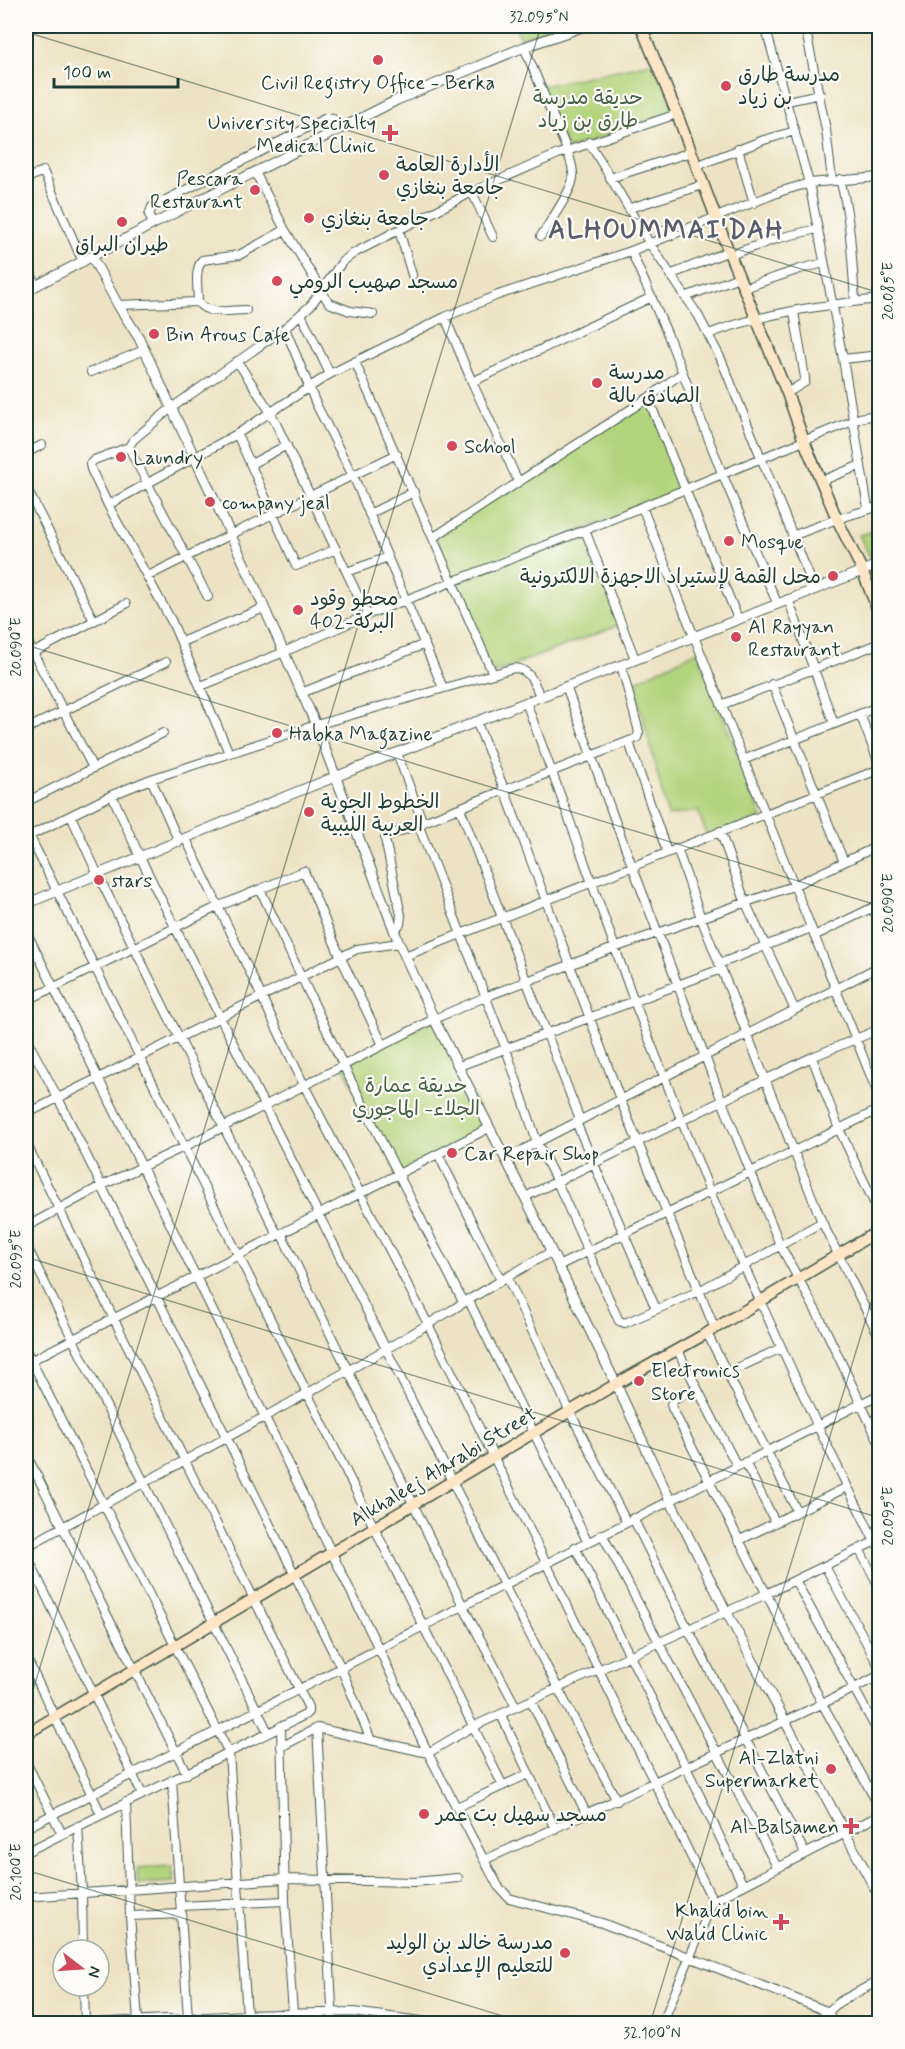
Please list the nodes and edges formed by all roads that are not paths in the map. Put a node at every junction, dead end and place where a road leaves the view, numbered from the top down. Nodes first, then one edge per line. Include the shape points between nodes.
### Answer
1 (585, 26) edge
2 (641, 26) edge
3 (652, 26) edge
4 (765, 26) edge
5 (805, 26) edge
6 (649, 43) junction
7 (524, 47) junction
8 (820, 94) junction
9 (787, 101) junction
10 (677, 114) junction
11 (339, 129) junction
12 (795, 131) junction
13 (589, 142) junction
14 (738, 149) junction
15 (567, 150) junction
16 (691, 152) junction
17 (696, 166) junction
18 (255, 172) junction
19 (879, 177) edge
20 (610, 178) junction
21 (26, 179) edge
22 (836, 180) junction
23 (809, 183) junction
24 (703, 185) junction
25 (472, 192) junction
26 (754, 202) junction
27 (630, 208) junction
28 (716, 218) junction
29 (153, 224) junction
30 (817, 229) junction
31 (285, 230) junction
32 (399, 230) junction
33 (541, 236) dead end
34 (493, 237) dead end
35 (650, 244) junction
36 (631, 251) junction
37 (729, 253) junction
38 (26, 255) edge
39 (88, 259) junction
40 (824, 263) junction
41 (412, 275) dead end
42 (670, 275) junction
43 (739, 277) junction
44 (35, 286) junction
45 (744, 288) junction
46 (321, 290) junction
47 (26, 291) edge
48 (652, 297) junction
49 (685, 297) junction
50 (879, 299) edge
51 (198, 302) junction
52 (855, 302) junction
53 (118, 305) junction
54 (832, 305) junction
55 (246, 310) dead end
56 (794, 312) junction
57 (301, 314) junction
58 (373, 314) dead end
59 (446, 316) junction
60 (756, 318) junction
61 (285, 328) junction
62 (709, 334) junction
63 (144, 350) junction
64 (879, 356) edge
65 (843, 359) junction
66 (237, 361) junction
67 (355, 362) junction
68 (91, 372) dead end
69 (682, 373) junction
70 (330, 374) junction
71 (472, 382) junction
72 (308, 388) junction
73 (787, 393) junction
74 (648, 398) junction
75 (170, 409) junction
76 (271, 413) junction
77 (879, 414) edge
78 (853, 421) junction
79 (237, 434) junction
80 (804, 441) junction
81 (42, 444) dead end
82 (286, 445) junction
83 (129, 447) junction
84 (26, 453) edge
85 (397, 454) junction
86 (195, 458) junction
87 (761, 459) junction
88 (251, 464) junction
89 (861, 465) junction
90 (722, 473) junction
91 (352, 475) junction
92 (518, 481) junction
93 (821, 481) junction
94 (148, 483) junction
95 (26, 487) edge
96 (684, 488) junction
97 (414, 492) junction
98 (311, 496) junction
99 (108, 505) junction
100 (879, 506) edge
101 (642, 507) junction
102 (868, 508) junction
103 (369, 514) junction
104 (273, 515) junction
105 (837, 519) junction
106 (585, 531) junction
107 (230, 535) junction
108 (792, 536) junction
109 (434, 537) junction
110 (336, 549) junction
111 (186, 556) junction
112 (388, 557) junction
113 (879, 564) edge
114 (862, 570) junction
115 (347, 572) junction
116 (148, 576) junction
117 (453, 583) junction
118 (814, 588) junction
119 (208, 597) dead end
120 (406, 599) junction
121 (788, 599) junction
122 (777, 603) junction
123 (126, 604) dead end
124 (264, 608) junction
125 (367, 615) junction
126 (879, 616) edge
127 (738, 619) junction
128 (94, 621) junction
129 (694, 636) junction
130 (26, 639) edge
131 (181, 642) junction
132 (879, 643) edge
133 (425, 644) junction
134 (284, 652) junction
135 (33, 653) junction
136 (635, 659) junction
137 (166, 662) dead end
138 (621, 665) junction
139 (813, 669) junction
140 (493, 674) junction
141 (772, 684) junction
142 (201, 686) junction
143 (566, 686) junction
144 (442, 688) junction
145 (301, 693) junction
146 (540, 696) junction
147 (526, 702) junction
148 (721, 705) junction
149 (879, 706) edge
150 (63, 711) junction
151 (860, 714) junction
152 (476, 721) junction
153 (834, 724) junction
154 (316, 725) junction
155 (26, 729) edge
156 (164, 733) dead end
157 (794, 740) junction
158 (629, 742) junction
159 (229, 753) junction
160 (397, 753) junction
161 (591, 755) junction
162 (743, 760) junction
163 (93, 768) junction
164 (879, 768) edge
165 (552, 772) junction
166 (336, 776) junction
167 (151, 779) junction
168 (505, 791) junction
169 (816, 793) junction
170 (112, 795) junction
171 (26, 802) edge
172 (460, 808) junction
173 (764, 813) junction
174 (71, 816) junction
175 (420, 823) junction
176 (720, 831) junction
177 (27, 836) edge
178 (182, 840) junction
179 (879, 844) edge
180 (677, 848) junction
181 (668, 852) junction
182 (140, 857) junction
183 (844, 862) junction
184 (633, 866) junction
185 (98, 875) junction
186 (591, 883) junction
187 (794, 886) junction
188 (260, 889) junction
189 (57, 891) junction
190 (745, 901) junction
191 (547, 902) junction
192 (26, 904) edge
193 (876, 906) edge
194 (218, 907) junction
195 (502, 918) junction
196 (701, 918) junction
197 (879, 922) edge
198 (176, 927) junction
199 (26, 931) edge
200 (394, 931) junction
201 (813, 932) junction
202 (658, 933) junction
203 (461, 934) junction
204 (399, 943) junction
205 (766, 946) junction
206 (136, 947) junction
207 (615, 948) junction
208 (340, 956) junction
209 (405, 956) junction
210 (569, 964) junction
211 (720, 966) junction
212 (879, 966) edge
213 (94, 967) junction
214 (301, 976) junction
215 (526, 981) junction
216 (677, 984) junction
217 (53, 986) junction
218 (837, 989) junction
219 (261, 995) junction
220 (485, 997) junction
221 (26, 1000) edge
222 (634, 1001) junction
223 (794, 1008) junction
224 (220, 1015) junction
225 (590, 1017) junction
226 (434, 1019) junction
227 (879, 1029) edge
228 (546, 1032) junction
229 (748, 1033) junction
230 (179, 1037) junction
231 (26, 1038) edge
232 (856, 1038) junction
233 (383, 1046) junction
234 (506, 1048) junction
235 (705, 1055) junction
236 (139, 1057) junction
237 (812, 1057) junction
238 (343, 1065) junction
239 (459, 1066) junction
240 (664, 1076) junction
241 (97, 1077) junction
242 (765, 1079) junction
243 (304, 1085) junction
244 (57, 1098) junction
245 (620, 1099) junction
246 (879, 1099) edge
247 (722, 1101) junction
248 (264, 1105) junction
249 (879, 1109) edge
250 (26, 1114) edge
251 (578, 1121) junction
252 (681, 1121) junction
253 (223, 1126) junction
254 (489, 1128) junction
255 (840, 1129) junction
256 (537, 1142) junction
257 (26, 1143) edge
258 (637, 1143) junction
259 (184, 1147) junction
260 (793, 1151) junction
261 (438, 1154) junction
262 (505, 1159) junction
263 (594, 1164) junction
264 (142, 1168) junction
265 (750, 1172) junction
266 (397, 1174) junction
267 (557, 1182) junction
268 (101, 1186) junction
269 (710, 1192) junction
270 (359, 1193) junction
271 (525, 1197) junction
272 (59, 1210) junction
273 (667, 1212) junction
274 (319, 1215) junction
275 (879, 1215) edge
276 (822, 1222) junction
277 (26, 1227) edge
278 (879, 1230) edge
279 (625, 1233) junction
280 (279, 1234) junction
281 (26, 1245) edge
282 (780, 1245) junction
283 (551, 1252) junction
284 (587, 1252) junction
285 (838, 1255) junction
286 (237, 1256) junction
287 (558, 1266) junction
288 (743, 1267) junction
289 (196, 1277) junction
290 (504, 1278) junction
291 (796, 1279) junction
292 (699, 1291) junction
293 (155, 1297) junction
294 (465, 1301) junction
295 (760, 1302) junction
296 (656, 1309) junction
297 (114, 1317) junction
298 (428, 1324) junction
299 (711, 1331) junction
300 (879, 1338) edge
301 (72, 1339) junction
302 (387, 1348) junction
303 (781, 1348) junction
304 (677, 1349) junction
305 (26, 1350) edge
306 (28, 1361) edge
307 (348, 1370) junction
308 (727, 1373) junction
309 (616, 1384) junction
310 (697, 1388) junction
311 (306, 1393) junction
312 (879, 1394) edge
313 (859, 1404) junction
314 (570, 1412) junction
315 (265, 1417) junction
316 (818, 1427) junction
317 (534, 1433) junction
318 (226, 1438) junction
319 (879, 1444) edge
320 (767, 1452) junction
321 (26, 1454) edge
322 (494, 1456) junction
323 (186, 1461) junction
324 (745, 1462) junction
325 (737, 1466) junction
326 (708, 1480) junction
327 (453, 1481) junction
328 (144, 1482) junction
329 (847, 1487) junction
330 (670, 1500) junction
331 (414, 1504) junction
332 (103, 1505) junction
333 (797, 1511) junction
334 (630, 1520) junction
335 (775, 1522) junction
336 (62, 1527) junction
337 (374, 1528) junction
338 (602, 1534) junction
339 (877, 1540) edge
340 (587, 1541) junction
341 (738, 1541) junction
342 (26, 1546) edge
343 (575, 1547) junction
344 (859, 1549) junction
345 (332, 1553) junction
346 (26, 1554) edge
347 (544, 1563) junction
348 (825, 1566) junction
349 (294, 1575) junction
350 (795, 1580) junction
351 (504, 1585) junction
352 (879, 1588) edge
353 (766, 1594) junction
354 (253, 1599) junction
355 (463, 1606) junction
356 (726, 1611) junction
357 (213, 1623) junction
358 (423, 1626) junction
359 (688, 1629) junction
360 (658, 1642) junction
361 (174, 1646) junction
362 (379, 1648) junction
363 (630, 1656) junction
364 (26, 1657) edge
365 (340, 1668) junction
366 (879, 1668) edge
367 (135, 1669) junction
368 (599, 1670) junction
369 (879, 1675) edge
370 (300, 1689) junction
371 (559, 1689) junction
372 (854, 1689) junction
373 (93, 1693) junction
374 (531, 1701) junction
375 (823, 1705) junction
376 (516, 1707) junction
377 (257, 1710) junction
378 (501, 1715) junction
379 (56, 1717) junction
380 (786, 1722) junction
381 (281, 1726) junction
382 (472, 1727) junction
383 (317, 1728) junction
384 (217, 1730) junction
385 (268, 1732) junction
386 (26, 1734) edge
387 (879, 1736) edge
388 (747, 1739) junction
389 (372, 1740) junction
390 (281, 1747) junction
391 (174, 1751) junction
392 (229, 1753) junction
393 (428, 1753) junction
394 (716, 1753) junction
395 (26, 1762) edge
396 (686, 1767) junction
397 (132, 1773) junction
398 (187, 1774) junction
399 (528, 1774) junction
400 (172, 1780) junction
401 (654, 1782) junction
402 (503, 1786) junction
403 (91, 1793) junction
404 (142, 1794) junction
405 (617, 1801) junction
406 (126, 1802) junction
407 (457, 1807) junction
408 (879, 1808) edge
409 (51, 1813) junction
410 (101, 1814) junction
411 (587, 1815) junction
412 (879, 1815) edge
413 (78, 1826) junction
414 (26, 1828) edge
415 (555, 1829) junction
416 (62, 1834) junction
417 (843, 1834) junction
418 (26, 1852) edge
419 (805, 1853) junction
420 (484, 1860) junction
421 (777, 1867) junction
422 (458, 1878) dead end
423 (284, 1879) junction
424 (326, 1881) junction
425 (239, 1882) junction
426 (744, 1885) junction
427 (179, 1888) junction
428 (130, 1891) junction
429 (82, 1893) junction
430 (26, 1897) edge
431 (879, 1898) edge
432 (285, 1901) junction
433 (713, 1901) junction
434 (240, 1903) junction
435 (181, 1910) junction
436 (130, 1916) junction
437 (84, 1938) edge
438 (690, 1957) junction
439 (879, 1980) edge
440 (84, 1998) edge
441 (333, 2012) junction
442 (829, 2012) junction
443 (293, 2013) junction
444 (247, 2015) junction
445 (188, 2018) junction
446 (138, 2020) junction
447 (26, 2021) edge
448 (85, 2023) edge
449 (35, 2024) edge
450 (68, 2024) edge
451 (333, 2024) edge
452 (443, 2024) edge
453 (662, 2024) edge
454 (819, 2024) edge
455 (832, 2024) edge

1 - 7 street
2 - 6 main road
3 - 6 main road
4 - 9 street
5 - 8 street
6 - 10 main road
7 - 11 street via 435,83
7 - 15 street
8 - 9 street
8 - 22 street
9 - 12 street
10 - 13 street
10 - 16 main road
11 - 18 street
11 - 29 street via 333,119 326,118 152,207 149,215
12 - 14 street
12 - 23 street
13 - 15 street
13 - 20 street
14 - 17 street
14 - 26 street
15 - 25 street
15 - 33 street via 572,164 571,187
16 - 17 main road
16 - 20 street
17 - 24 main road
18 - 29 street
18 - 31 street
19 - 22 street
20 - 27 street
21 - 39 street via 43,171
22 - 23 street
22 - 52 street via 845,199
23 - 26 street
23 - 30 street
24 - 27 street
24 - 28 main road
25 - 32 street
25 - 34 street
26 - 28 street
27 - 35 street
28 - 35 street
28 - 37 main road
29 - 39 street
30 - 37 street
30 - 40 street
31 - 46 street
31 - 51 street via 239,255 202,260 197,274
32 - 41 street
32 - 46 street via 348,257
35 - 36 street
35 - 42 street
36 - 48 street
36 - 59 street
37 - 42 street
37 - 43 main road
38 - 44 street
39 - 44 street
39 - 53 street
40 - 45 street
40 - 54 street
42 - 49 street
43 - 45 main road
43 - 49 street
44 - 47 street
45 - 60 main road
46 - 57 street
46 - 58 street via 329,303 337,307
48 - 69 street
48 - 71 street
49 - 62 street
50 - 52 street
51 - 53 street
51 - 55 street via 208,310
52 - 54 street
53 - 63 street
54 - 56 street
54 - 65 street
56 - 60 street
56 - 73 street via 806,378 801,386
57 - 61 street
57 - 70 street
59 - 67 street
59 - 71 street
60 - 62 street
60 - 73 main road
61 - 66 street
61 - 72 street
62 - 87 street
63 - 68 street
63 - 75 street
64 - 65 street
65 - 78 street
66 - 75 street
66 - 76 street
67 - 70 street
67 - 85 street
69 - 74 street
69 - 90 street
70 - 72 street
71 - 92 street
72 - 76 street
72 - 91 street
73 - 80 main road
74 - 92 street
74 - 96 street
75 - 83 street
75 - 86 street
76 - 79 street
76 - 82 street
77 - 78 street
78 - 80 street
78 - 89 street
79 - 86 street
79 - 88 street
80 - 87 street
80 - 93 main road
81 - 84 street
82 - 88 street
82 - 98 street
83 - 94 street
83 - 99 street via 90,464
85 - 91 street
85 - 97 street
86 - 94 street
86 - 107 street
87 - 90 street
87 - 108 street
88 - 104 street
89 - 93 street
89 - 102 street
90 - 96 street
90 - 122 street
91 - 98 street
91 - 103 street
92 - 109 street
93 - 105 main road
94 - 99 street
94 - 111 street
95 - 128 street
96 - 101 street
96 - 127 street
97 - 103 street
97 - 109 street
98 - 104 street
98 - 110 street
99 - 116 street
100 - 102 street
101 - 106 street
101 - 129 street
102 - 105 street
103 - 112 street
104 - 107 street
104 - 110 street via 296,566
105 - 108 street
105 - 114 main road
106 - 117 street
106 - 136 street
107 - 111 street
107 - 124 street
108 - 118 street
109 - 117 street
110 - 115 street
111 - 116 street
111 - 119 street
112 - 115 street
112 - 120 street
113 - 114 street
114 - 118 street
114 - 126 main road
115 - 125 street
116 - 131 street
117 - 120 street
117 - 140 street
118 - 121 street
120 - 125 street
120 - 133 street
121 - 122 street
121 - 139 street
122 - 127 street
123 - 128 street
124 - 131 street
124 - 134 street
125 - 134 street
127 - 129 street
128 - 135 street
129 - 136 street
129 - 148 street
130 - 135 street
131 - 142 street
132 - 139 street
133 - 144 street
133 - 145 street
134 - 142 street
134 - 145 street
135 - 150 street
136 - 138 street
137 - 150 street
138 - 143 street
138 - 158 street via 639,732
139 - 141 street
139 - 153 street
140 - 144 street
140 - 146 street via 514,668 525,670
141 - 148 street
141 - 157 street
142 - 159 street
143 - 146 street
143 - 161 street
144 - 154 street
145 - 154 street
146 - 147 street
147 - 152 street
147 - 165 street
148 - 162 street
149 - 151 street
150 - 155 street
150 - 163 street
151 - 153 street
151 - 164 street
152 - 160 street
152 - 168 street
153 - 157 street
154 - 159 street
154 - 166 street
156 - 163 street
157 - 162 street
157 - 169 street
158 - 161 street
158 - 181 street
159 - 167 street
160 - 166 street
160 - 175 street
161 - 165 street
161 - 184 street
162 - 173 street
163 - 171 street
164 - 169 street
165 - 168 street
165 - 186 street
166 - 178 street
166 - 200 street
167 - 170 street
167 - 178 street
168 - 172 street
168 - 191 street
169 - 173 street
169 - 183 street
170 - 174 street
170 - 182 street
172 - 175 street
172 - 195 street
173 - 176 street
173 - 187 street
174 - 177 street
174 - 185 street
175 - 200 street via 385,839 402,915
175 - 203 street
176 - 180 street
176 - 190 street
177 - 189 street
178 - 182 street
178 - 194 street
179 - 183 street
180 - 181 street
180 - 196 street
181 - 184 street
182 - 185 street
182 - 198 street
183 - 187 street
184 - 186 street
184 - 202 street
185 - 189 street
185 - 206 street
186 - 191 street
186 - 207 street
187 - 190 street
187 - 201 street
188 - 194 street
188 - 208 street via 304,871
188 - 214 street
189 - 192 street
189 - 213 street
190 - 196 street
190 - 205 street
191 - 195 street
191 - 210 street
193 - 197 street
193 - 201 street
194 - 198 street
194 - 219 street
195 - 203 street
195 - 215 street
196 - 202 street
196 - 211 street
198 - 206 street
198 - 224 street
199 - 217 street
200 - 204 street
201 - 205 street
201 - 218 street
202 - 207 street
202 - 216 street
203 - 209 street
203 - 220 street
204 - 208 street via 366,946
204 - 209 street
205 - 211 street
205 - 223 street
206 - 213 street
206 - 230 street
207 - 210 street
207 - 222 street
208 - 214 street
208 - 233 street
209 - 226 street
210 - 215 street
210 - 225 street
211 - 216 street
211 - 229 street
212 - 218 street
213 - 217 street
213 - 236 street
214 - 219 street
214 - 238 street
215 - 220 street
215 - 228 street
216 - 222 street
216 - 235 street
217 - 221 street
217 - 241 street
218 - 223 street
218 - 232 street
219 - 224 street
219 - 243 street
220 - 226 street
220 - 234 street
222 - 225 street
222 - 240 street
223 - 229 street
224 - 230 street
224 - 248 street
225 - 228 street
225 - 245 street
226 - 233 street
226 - 239 street
227 - 232 street
228 - 234 street
228 - 251 street
229 - 235 street
229 - 242 street
230 - 236 street
230 - 253 street
231 - 244 street
232 - 237 street
232 - 246 street
233 - 238 street
234 - 239 street
234 - 256 street
235 - 240 street
235 - 247 street
236 - 241 street
236 - 259 street
237 - 242 street
237 - 255 street
238 - 243 street
238 - 266 street
239 - 254 street
240 - 245 street
240 - 252 street
241 - 244 street
241 - 264 street
242 - 247 street
242 - 260 street
243 - 248 street
243 - 270 street
244 - 250 street
244 - 268 street
245 - 251 street
245 - 258 street
247 - 252 street
247 - 265 street
248 - 253 street
248 - 274 street
249 - 255 street
251 - 256 street
251 - 263 street
252 - 258 street
252 - 269 street
253 - 259 street
253 - 280 street
254 - 261 street
254 - 262 street
255 - 260 street
255 - 275 street
256 - 262 street
256 - 267 street
257 - 272 street
258 - 263 street
258 - 273 street
259 - 264 street
259 - 286 street
260 - 265 street
260 - 276 street
261 - 266 street
261 - 290 street
262 - 271 street
263 - 267 street
263 - 279 street
264 - 268 street
264 - 289 street
265 - 269 street
265 - 282 street
266 - 270 street
266 - 294 street
267 - 271 street
267 - 284 street
268 - 272 street
268 - 293 street
269 - 273 street
269 - 288 street
270 - 274 street
270 - 298 street
271 - 283 street
272 - 277 street
272 - 297 street
273 - 279 street
273 - 292 street
274 - 280 street
274 - 302 street
276 - 282 street
276 - 285 street
278 - 285 main road, Alkhaleej Alarabi Street
279 - 284 street
279 - 296 street
280 - 286 street
280 - 307 street
281 - 301 street
282 - 288 street
282 - 291 street
283 - 287 street
283 - 290 street
284 - 287 street
284 - 296 street via 621,1323
285 - 291 main road, Alkhaleej Alarabi Street
285 - 300 street
286 - 289 street
286 - 311 street
287 - 309 street
288 - 292 street
288 - 295 street
289 - 293 street
289 - 315 street
290 - 294 street
290 - 314 street
291 - 295 main road, Alkhaleej Alarabi Street
291 - 313 street via 822,1322
292 - 296 street
292 - 299 street
293 - 297 street
293 - 318 street
294 - 298 street
294 - 317 street
295 - 299 main road, Alkhaleej Alarabi Street
295 - 303 street
297 - 301 street
297 - 323 street
298 - 302 street
298 - 322 street
299 - 304 main road, Alkhaleej Alarabi Street
299 - 308 street
301 - 306 street
301 - 328 street
302 - 307 street
302 - 327 street
303 - 308 street
303 - 316 street
304 - 309 main road, Alkhaleej Alarabi Street
304 - 310 street
305 - 306 street
306 - 332 street
307 - 311 street
307 - 331 street
308 - 320 street
309 - 314 main road, Alkhaleej Alarabi Street
309 - 330 street
310 - 325 street
310 - 326 street via 671,1404
311 - 315 street
311 - 337 street
312 - 313 street
313 - 316 street
313 - 319 street
314 - 317 main road, Alkhaleej Alarabi Street
314 - 334 street
315 - 318 street
315 - 345 street
316 - 320 street
316 - 329 street
317 - 322 main road, Alkhaleej Alarabi Street
317 - 340 street
318 - 323 street
318 - 349 street
320 - 324 street
320 - 333 street
321 - 336 street
322 - 327 main road, Alkhaleej Alarabi Street
322 - 347 street
323 - 328 street
323 - 354 street
324 - 325 street
324 - 335 street
325 - 326 street
326 - 330 street
326 - 341 street
327 - 331 main road, Alkhaleej Alarabi Street
327 - 351 street
328 - 332 street
328 - 357 street
329 - 333 street
329 - 339 street
330 - 334 street
330 - 356 street
331 - 337 main road, Alkhaleej Alarabi Street
331 - 355 street
332 - 336 street
332 - 361 street
333 - 335 street
334 - 338 street
334 - 359 street
335 - 341 street
336 - 342 street
336 - 367 street
337 - 345 main road, Alkhaleej Alarabi Street
337 - 358 street
338 - 340 street
338 - 360 street
339 - 344 street
340 - 343 street
341 - 353 street
343 - 347 street
343 - 363 street
344 - 348 street
344 - 352 street
345 - 349 main road, Alkhaleej Alarabi Street
345 - 362 street
346 - 373 street
347 - 351 street
347 - 368 street
348 - 350 street
348 - 366 street
349 - 354 main road, Alkhaleej Alarabi Street
349 - 365 street
350 - 353 street
350 - 372 street
351 - 355 street
351 - 371 street
353 - 356 street
353 - 375 street
354 - 357 main road, Alkhaleej Alarabi Street
354 - 370 street
355 - 358 street
355 - 376 street
356 - 359 street
356 - 380 street
357 - 361 main road, Alkhaleej Alarabi Street
357 - 377 street
358 - 362 street
358 - 382 street
359 - 360 street
359 - 388 street
360 - 363 street
360 - 394 street
361 - 367 main road, Alkhaleej Alarabi Street
361 - 384 street
362 - 365 street
362 - 393 street
363 - 368 street
363 - 396 street
364 - 379 street
365 - 370 street
365 - 389 street
367 - 373 main road, Alkhaleej Alarabi Street
367 - 391 street
368 - 371 street
368 - 401 street
369 - 372 street
370 - 377 street
370 - 381 street via 308,1712
371 - 374 street
371 - 405 street
372 - 375 street
372 - 387 street
373 - 379 main road, Alkhaleej Alarabi Street
373 - 397 street
374 - 376 street
374 - 411 street
375 - 380 street
375 - 408 street
376 - 378 street
377 - 384 street
377 - 385 street
378 - 382 street
378 - 399 street
379 - 386 main road, Alkhaleej Alarabi Street
379 - 403 street
380 - 388 street
380 - 417 street
381 - 385 street
381 - 390 street
382 - 393 street
382 - 402 street
383 - 389 street
383 - 390 street
383 - 424 street
384 - 391 street
384 - 392 street
385 - 392 street
388 - 394 street
388 - 419 street
389 - 393 street
390 - 423 street
391 - 397 street
391 - 398 street
392 - 398 street
392 - 425 street
393 - 407 street
394 - 396 street
394 - 421 street
395 - 409 street
396 - 401 street
396 - 426 street
397 - 403 street
397 - 404 street
398 - 400 street
399 - 402 street
399 - 415 street
400 - 404 street
400 - 427 street
401 - 405 street
401 - 433 street
402 - 407 street
403 - 409 street
403 - 410 street
404 - 406 street
405 - 411 street
406 - 410 street
406 - 428 street
407 - 420 street
409 - 414 street
409 - 416 street
410 - 413 street
411 - 415 street
412 - 417 street
413 - 416 street
413 - 429 street
415 - 420 street
416 - 418 street
417 - 419 street
417 - 431 street
419 - 421 street
420 - 438 street via 509,1898 602,1923
421 - 426 street
422 - 424 street
423 - 424 street
423 - 425 street
423 - 432 street
424 - 441 street
425 - 427 street
425 - 434 street
426 - 433 street
427 - 428 street
427 - 435 street
428 - 429 street
428 - 436 street
429 - 430 street
429 - 437 street
432 - 434 street
432 - 443 street
433 - 438 street
434 - 435 street
434 - 444 street
435 - 436 street
435 - 445 street
436 - 446 street
438 - 442 street
438 - 453 street
439 - 442 street via 839,2002
440 - 448 street
441 - 443 street
441 - 451 street
441 - 452 street
442 - 454 street
442 - 455 street
443 - 444 street
444 - 445 street
445 - 446 street
446 - 448 street
447 - 449 street
448 - 450 street

